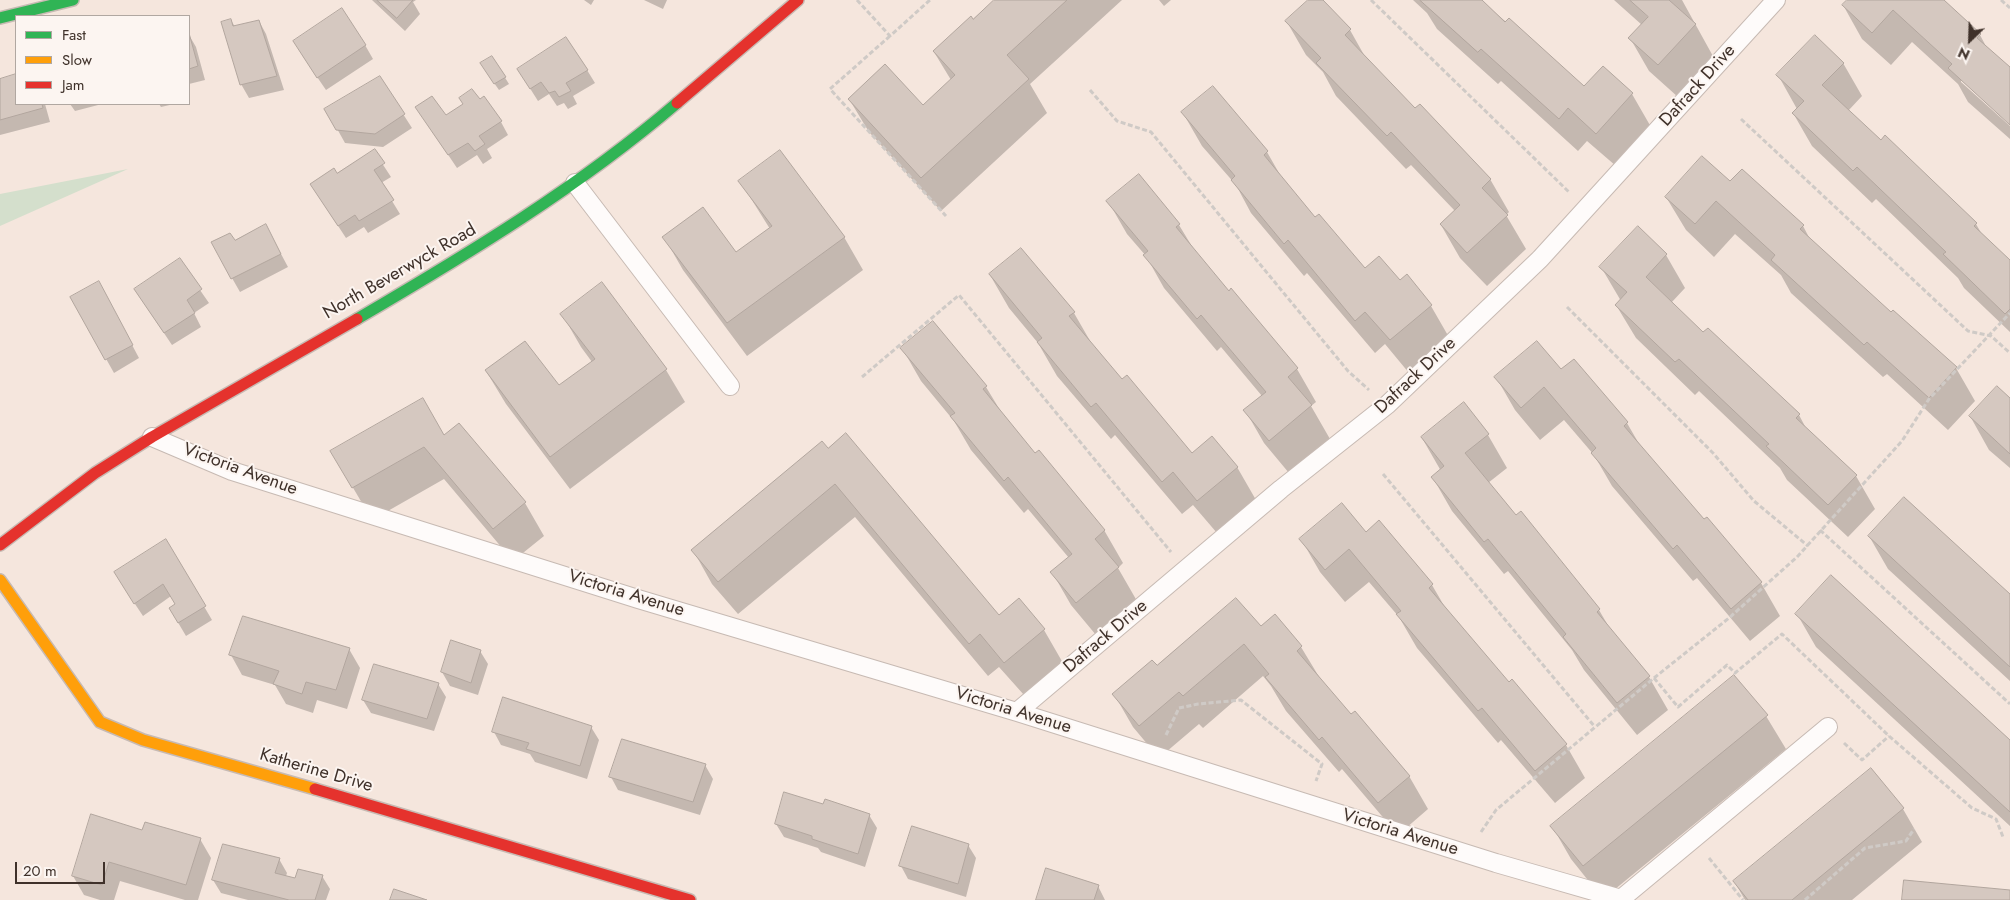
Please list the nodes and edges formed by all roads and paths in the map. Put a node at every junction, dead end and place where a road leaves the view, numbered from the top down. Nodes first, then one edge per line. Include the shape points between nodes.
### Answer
1 (73, 0) edge
2 (798, 0) edge
3 (857, 0) edge
4 (930, 0) edge
5 (1371, 0) edge
6 (1776, 0) edge
7 (2001, 0) edge
8 (2010, 8) edge
9 (0, 18) edge
10 (890, 36) junction
11 (1090, 90) dead end
12 (1741, 119) dead end
13 (575, 183) junction
14 (1587, 209) junction
15 (946, 216) dead end
16 (1567, 307) dead end
17 (2010, 313) edge
18 (1989, 336) junction
19 (2010, 353) edge
20 (862, 377) dead end
21 (730, 386) dead end
22 (1387, 405) junction
23 (152, 437) junction
24 (1383, 474) dead end
25 (1820, 530) junction
26 (0, 545) edge
27 (1808, 546) junction
28 (1186, 570) junction
29 (0, 580) edge
30 (2010, 704) edge
31 (1017, 712) junction
32 (1828, 727) joint
33 (1595, 728) junction
34 (1890, 736) dead end
35 (1164, 738) dead end
36 (1313, 787) dead end
37 (1914, 829) dead end
38 (1480, 834) dead end
39 (1693, 839) junction
40 (690, 900) edge
41 (1743, 900) edge
42 (1805, 900) edge

1 - 9 street
2 - 13 street, North Beverwyck Road via 640,135
3 - 10 path
4 - 10 path
5 - 14 path
6 - 14 lane, Dafrack Drive
7 - 8 path
10 - 15 path via 830,89
11 - 22 path via 1117,121 1150,132 1348,371
12 - 18 path via 1968,331
13 - 21 lane
13 - 23 street, North Beverwyck Road via 457,261
14 - 22 lane, Dafrack Drive via 1540,259
16 - 27 path via 1713,453 1754,501
17 - 18 path
18 - 19 path
18 - 25 path via 1929,399 1902,441
20 - 28 path via 959,295
22 - 28 lane, Dafrack Drive
23 - 26 street, North Beverwyck Road via 94,473
23 - 31 lane, Victoria Avenue via 261,480 638,599
24 - 33 path
25 - 27 path
25 - 30 path
27 - 33 path via 1729,618
28 - 31 lane, Dafrack Drive
29 - 40 street, Katherine Drive via 100,722 143,740
31 - 39 lane, Victoria Avenue via 1496,863 1621,899
32 - 34 path via 1862,760
32 - 39 lane, Victoria Avenue
33 - 38 path via 1496,810
35 - 36 path via 1179,708 1241,700 1322,764
37 - 42 path via 1906,841 1865,848
39 - 41 path

